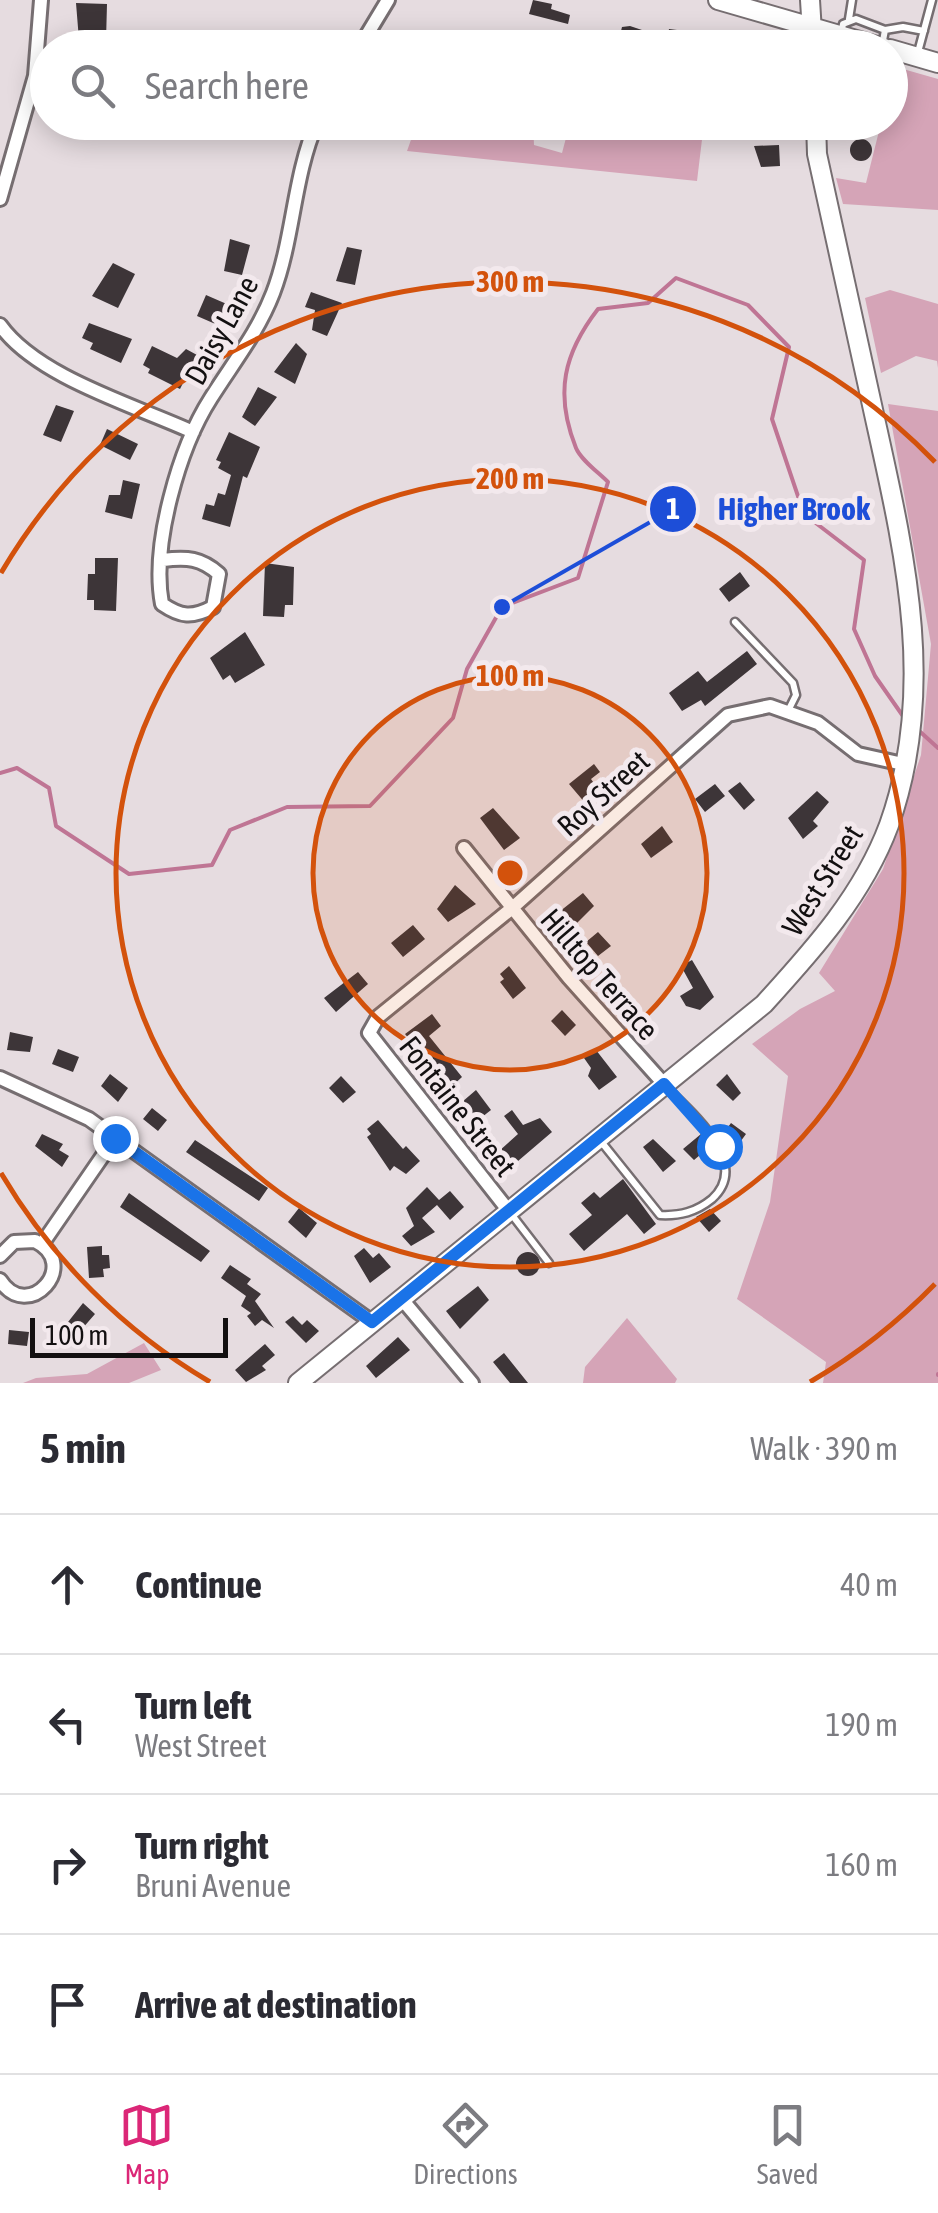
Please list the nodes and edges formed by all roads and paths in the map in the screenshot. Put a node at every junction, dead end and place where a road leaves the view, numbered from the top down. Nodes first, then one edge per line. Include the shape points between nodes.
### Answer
1 (41, 0) edge
2 (388, 0) edge
3 (718, 0) edge
4 (810, 0) edge
5 (852, 0) edge
6 (932, 0) edge
7 (812, 26) junction
8 (845, 27) junction
9 (38, 30) edge
10 (370, 30) edge
11 (812, 30) edge
12 (852, 30) edge
13 (900, 30) edge
14 (924, 31) junction
15 (908, 53) edge
16 (917, 57) junction
17 (938, 63) edge
18 (30, 90) edge
19 (311, 140) edge
20 (817, 140) edge
21 (0, 199) edge
22 (0, 325) edge
23 (192, 432) junction
24 (163, 560) junction
25 (736, 622) dead end
26 (787, 712) junction
27 (903, 764) junction
28 (464, 848) dead end
29 (511, 909) junction
30 (369, 1033) joint
31 (0, 1078) edge
32 (664, 1084) junction
33 (115, 1138) junction
34 (598, 1138) junction
35 (508, 1210) junction
36 (42, 1244) junction
37 (0, 1256) edge
38 (548, 1262) dead end
39 (0, 1280) edge
40 (402, 1298) junction
41 (372, 1322) junction
42 (298, 1383) edge
43 (472, 1383) edge

1 - 9 street
2 - 10 street
3 - 7 main road
4 - 7 main road
5 - 8 lane
6 - 14 lane
7 - 8 main road
7 - 11 main road
8 - 12 main road
13 - 14 lane
14 - 16 lane
15 - 16 main road
16 - 17 main road
18 - 21 street
19 - 23 street, Daisy Lane via 272,298
20 - 27 main road, West Street via 906,559 917,660
22 - 23 street via 16,347 44,364
23 - 24 street, Daisy Lane
24 - 24 street, Daisy Lane via 162,604 178,615 213,608 219,574 187,557
25 - 26 lane via 792,683 796,695
26 - 27 street, Roy Street via 818,723 858,754
26 - 29 street, Roy Street via 770,706 728,715
27 - 32 main road, West Street via 890,823 828,934 764,1004
28 - 29 street, Hilltop Terrace
29 - 30 street, Roy Street via 378,1017
29 - 32 street, Hilltop Terrace
30 - 35 street, Fontaine Street
31 - 33 street via 59,1102
32 - 34 main road, West Street
32 - 34 lane via 719,1146 726,1173 722,1189 702,1207 660,1215
33 - 36 street
33 - 41 street
34 - 35 main road, West Street
35 - 38 lane
35 - 40 main road, West Street
36 - 37 street via 21,1240
36 - 39 street via 54,1263 44,1290 22,1296
40 - 41 main road, West Street
40 - 43 street
41 - 42 main road, West Street

